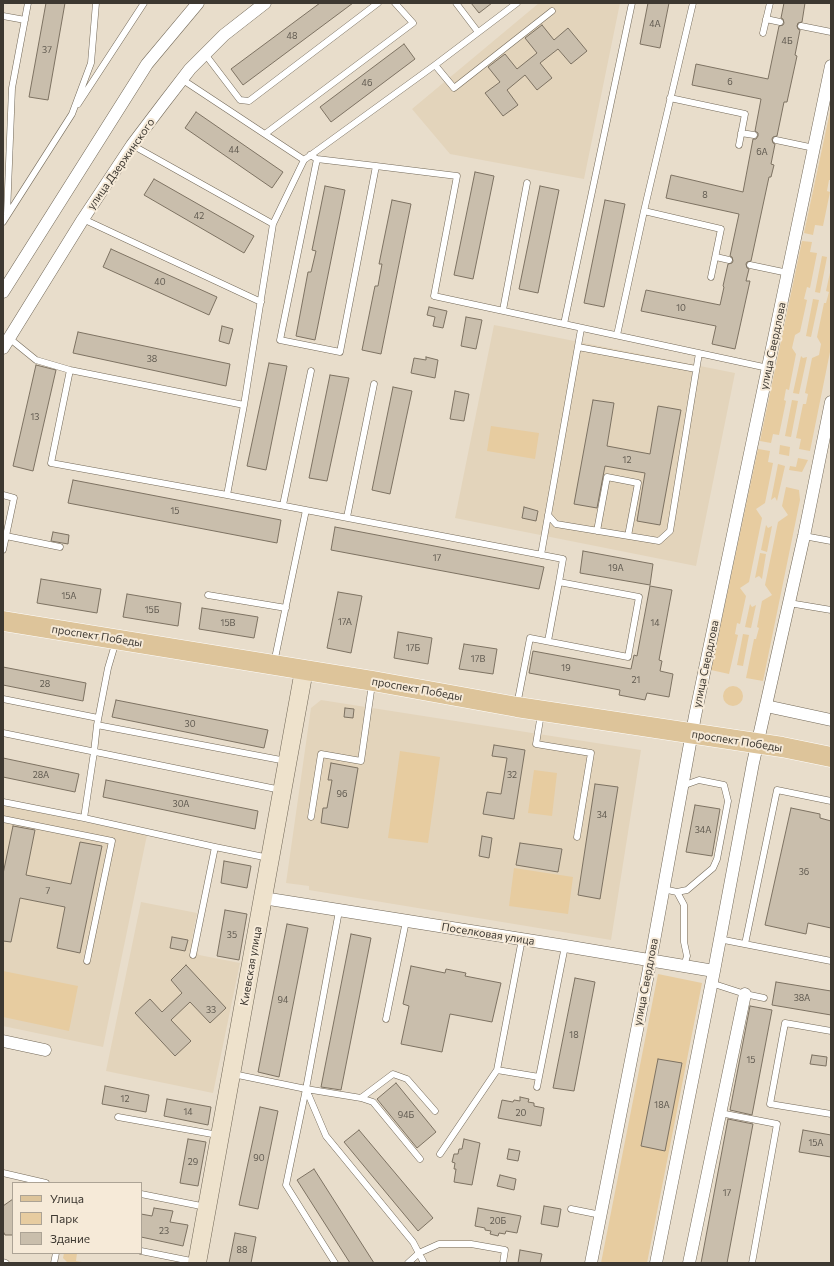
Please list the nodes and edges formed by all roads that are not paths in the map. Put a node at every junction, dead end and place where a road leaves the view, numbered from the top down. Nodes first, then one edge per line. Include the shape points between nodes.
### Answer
1 (28, 3) edge
2 (96, 3) edge
3 (144, 3) edge
4 (198, 3) edge
5 (265, 3) edge
6 (378, 3) edge
7 (395, 3) edge
8 (456, 3) edge
9 (517, 3) edge
10 (632, 3) edge
11 (692, 3) edge
12 (770, 3) edge
13 (552, 11) dead end
14 (3, 16) edge
15 (25, 20) junction
16 (766, 20) junction
17 (780, 22) dead end
18 (800, 26) dead end
19 (478, 32) junction
20 (831, 32) edge
21 (763, 33) dead end
22 (204, 54) junction
23 (435, 65) junction
24 (831, 66) edge
25 (183, 80) junction
26 (670, 98) junction
27 (72, 114) junction
28 (741, 133) junction
29 (265, 134) junction
30 (754, 135) dead end
31 (776, 140) dead end
32 (132, 145) junction
33 (739, 145) dead end
34 (814, 148) junction
35 (310, 155) junction
36 (317, 159) junction
37 (304, 160) junction
38 (376, 166) junction
39 (528, 183) dead end
40 (644, 211) junction
41 (7, 216) junction
42 (83, 218) junction
43 (3, 222) edge
44 (273, 224) junction
45 (716, 257) junction
46 (729, 260) dead end
47 (750, 265) dead end
48 (788, 273) junction
49 (712, 277) dead end
50 (3, 292) edge
51 (260, 302) junction
52 (503, 310) junction
53 (564, 324) junction
54 (581, 328) junction
55 (617, 335) junction
56 (6, 343) edge
57 (578, 347) junction
58 (699, 353) junction
59 (768, 368) junction
60 (70, 370) junction
61 (696, 370) junction
62 (311, 371) dead end
63 (374, 384) dead end
64 (831, 402) edge
65 (244, 405) junction
66 (3, 495) edge
67 (227, 495) junction
68 (283, 505) junction
69 (306, 510) junction
70 (548, 514) junction
71 (347, 517) junction
72 (597, 531) junction
73 (6, 536) junction
74 (628, 536) junction
75 (804, 536) junction
76 (831, 541) edge
77 (60, 547) dead end
78 (3, 550) edge
79 (541, 555) junction
80 (559, 582) junction
81 (208, 595) dead end
82 (789, 603) junction
83 (286, 608) junction
84 (831, 610) edge
85 (3, 621) edge
86 (116, 639) junction
87 (548, 641) junction
88 (274, 665) junction
89 (304, 670) junction
90 (373, 681) junction
91 (3, 699) edge
92 (766, 706) junction
93 (517, 707) junction
94 (542, 710) junction
95 (98, 718) junction
96 (831, 720) edge
97 (97, 725) junction
98 (3, 733) edge
99 (692, 734) junction
100 (758, 744) junction
101 (94, 752) junction
102 (831, 757) edge
103 (288, 761) junction
104 (682, 786) junction
105 (283, 790) junction
106 (831, 801) edge
107 (3, 802) edge
108 (311, 817) dead end
109 (84, 818) junction
110 (3, 820) edge
111 (577, 837) dead end
112 (215, 847) junction
113 (270, 858) junction
114 (663, 889) junction
115 (677, 892) junction
116 (263, 898) junction
117 (339, 911) junction
118 (406, 921) junction
119 (522, 939) junction
120 (719, 939) junction
121 (745, 944) junction
122 (565, 946) junction
123 (193, 955) dead end
124 (87, 961) dead end
125 (650, 961) junction
126 (831, 961) edge
127 (684, 966) junction
128 (712, 977) junction
129 (745, 994) junction
130 (764, 998) dead end
131 (386, 1019) dead end
132 (831, 1031) edge
133 (3, 1041) edge
134 (45, 1050) dead end
135 (497, 1070) junction
136 (231, 1073) junction
137 (539, 1077) junction
138 (537, 1087) dead end
139 (306, 1089) junction
140 (361, 1098) junction
141 (435, 1112) dead end
142 (720, 1113) junction
143 (831, 1114) edge
144 (118, 1117) dead end
145 (220, 1136) junction
146 (440, 1154) dead end
147 (420, 1159) dead end
148 (3, 1173) edge
149 (42, 1182) edge
150 (142, 1194) edge
151 (207, 1207) junction
152 (571, 1209) dead end
153 (601, 1215) junction
154 (142, 1251) edge
155 (419, 1253) junction
156 (197, 1262) edge
157 (335, 1263) edge
158 (408, 1263) edge
159 (424, 1263) edge
160 (503, 1263) edge
161 (591, 1263) edge
162 (656, 1263) edge
163 (689, 1263) edge
164 (752, 1263) edge

1 - 15 lane
2 - 27 lane via 91,63
3 - 27 lane
4 - 50 street via 147,64
5 - 22 street, улица Дзержинского
6 - 22 lane via 249,101 240,100
7 - 29 lane via 413,23
8 - 19 lane
9 - 19 lane
10 - 53 lane
11 - 26 lane
12 - 16 lane
13 - 23 lane via 454,88
14 - 15 lane
15 - 41 lane via 12,88
16 - 17 lane
16 - 21 lane
18 - 20 lane
19 - 23 lane
22 - 25 street, улица Дзержинского
23 - 35 lane
24 - 34 street, улица Свердлова
25 - 29 lane
25 - 32 street, улица Дзержинского
26 - 28 lane via 745,114
26 - 40 lane
27 - 41 lane
28 - 30 lane
28 - 33 lane
29 - 37 lane
31 - 34 lane
32 - 42 street, улица Дзержинского
32 - 44 lane
34 - 48 street, улица Свердлова
35 - 36 lane
35 - 37 lane
36 - 38 lane
36 - 38 lane via 280,340 340,352
37 - 44 lane
38 - 52 lane via 457,176 434,296
39 - 52 lane
40 - 45 lane via 721,229
40 - 55 lane
41 - 43 lane
42 - 51 lane
42 - 56 street, улица Дзержинского
44 - 51 lane
45 - 46 lane
45 - 49 lane
47 - 48 lane
48 - 59 street, улица Свердлова
51 - 65 lane
52 - 53 lane
53 - 54 lane
54 - 55 lane
54 - 57 lane
55 - 58 lane
56 - 60 lane via 36,360
57 - 61 lane
57 - 70 lane
58 - 59 lane
58 - 61 lane
59 - 99 street, улица Свердлова
60 - 65 lane
60 - 67 lane via 51,463
61 - 74 lane via 670,531 659,541
62 - 68 lane
63 - 71 lane
64 - 75 street
65 - 67 lane
66 - 73 lane via 14,498
67 - 68 lane
68 - 69 lane
69 - 71 lane
69 - 83 lane
70 - 72 lane via 556,524
70 - 79 lane
71 - 79 lane
72 - 74 lane
72 - 74 lane via 607,477 638,483
73 - 77 lane
73 - 78 lane
75 - 76 lane
75 - 82 street
79 - 80 lane via 563,559
80 - 87 lane
80 - 87 lane via 639,597 628,656
81 - 83 lane
82 - 84 lane
82 - 92 street
83 - 88 lane
85 - 86 main road, проспект Победы
86 - 88 main road, проспект Победы
86 - 95 lane
87 - 93 lane via 530,638
88 - 89 main road, проспект Победы
89 - 90 main road, проспект Победы
89 - 103 main road, Киевская улица
90 - 93 main road, проспект Победы
90 - 108 lane via 361,761 321,754
91 - 95 lane
92 - 96 street
92 - 100 street
93 - 94 main road, проспект Победы
94 - 99 main road, проспект Победы
94 - 111 lane via 536,744 591,753
95 - 97 lane
97 - 101 lane
97 - 103 lane
98 - 101 lane
99 - 100 main road, проспект Победы
99 - 104 street, улица Свердлова
100 - 102 main road, проспект Победы
100 - 120 street
101 - 105 lane
101 - 109 lane
103 - 105 main road, Киевская улица
104 - 114 street, улица Свердлова
104 - 115 lane via 699,780 724,785 728,801 713,868 687,890
105 - 113 main road, Киевская улица
106 - 121 lane via 778,790
107 - 109 lane
109 - 112 lane
110 - 124 lane via 112,841
112 - 113 lane
112 - 123 lane
113 - 116 main road, Киевская улица
114 - 115 lane
114 - 125 street, улица Свердлова
115 - 127 lane via 684,905 684,942 687,956
116 - 117 street, Поселковая улица
116 - 136 main road, Киевская улица
117 - 118 street, Поселковая улица
117 - 139 lane
118 - 119 street, Поселковая улица
118 - 131 lane
119 - 122 street, Поселковая улица
119 - 135 lane
120 - 121 lane
120 - 128 street
121 - 126 lane
122 - 125 street, Поселковая улица
122 - 137 lane
125 - 127 street, Поселковая улица
125 - 153 street, улица Свердлова
127 - 128 street, Поселковая улица
128 - 129 lane
128 - 162 street
129 - 130 lane
129 - 142 street
132 - 143 lane via 785,1023 770,1104
133 - 134 street
135 - 137 lane
135 - 146 lane
136 - 139 lane
136 - 145 main road, Киевская улица
137 - 138 lane
139 - 140 lane
139 - 155 lane via 326,1136 413,1242
139 - 157 lane via 286,1185
140 - 141 lane via 393,1074 407,1079
140 - 147 lane via 373,1102
142 - 163 street
142 - 164 lane via 776,1124
144 - 145 lane
145 - 151 main road, Киевская улица
148 - 149 lane
150 - 151 lane
151 - 156 main road, Киевская улица
152 - 153 lane
153 - 161 street, улица Свердлова
154 - 156 lane
155 - 158 lane
155 - 159 lane
155 - 160 lane via 439,1244 471,1244 505,1250

